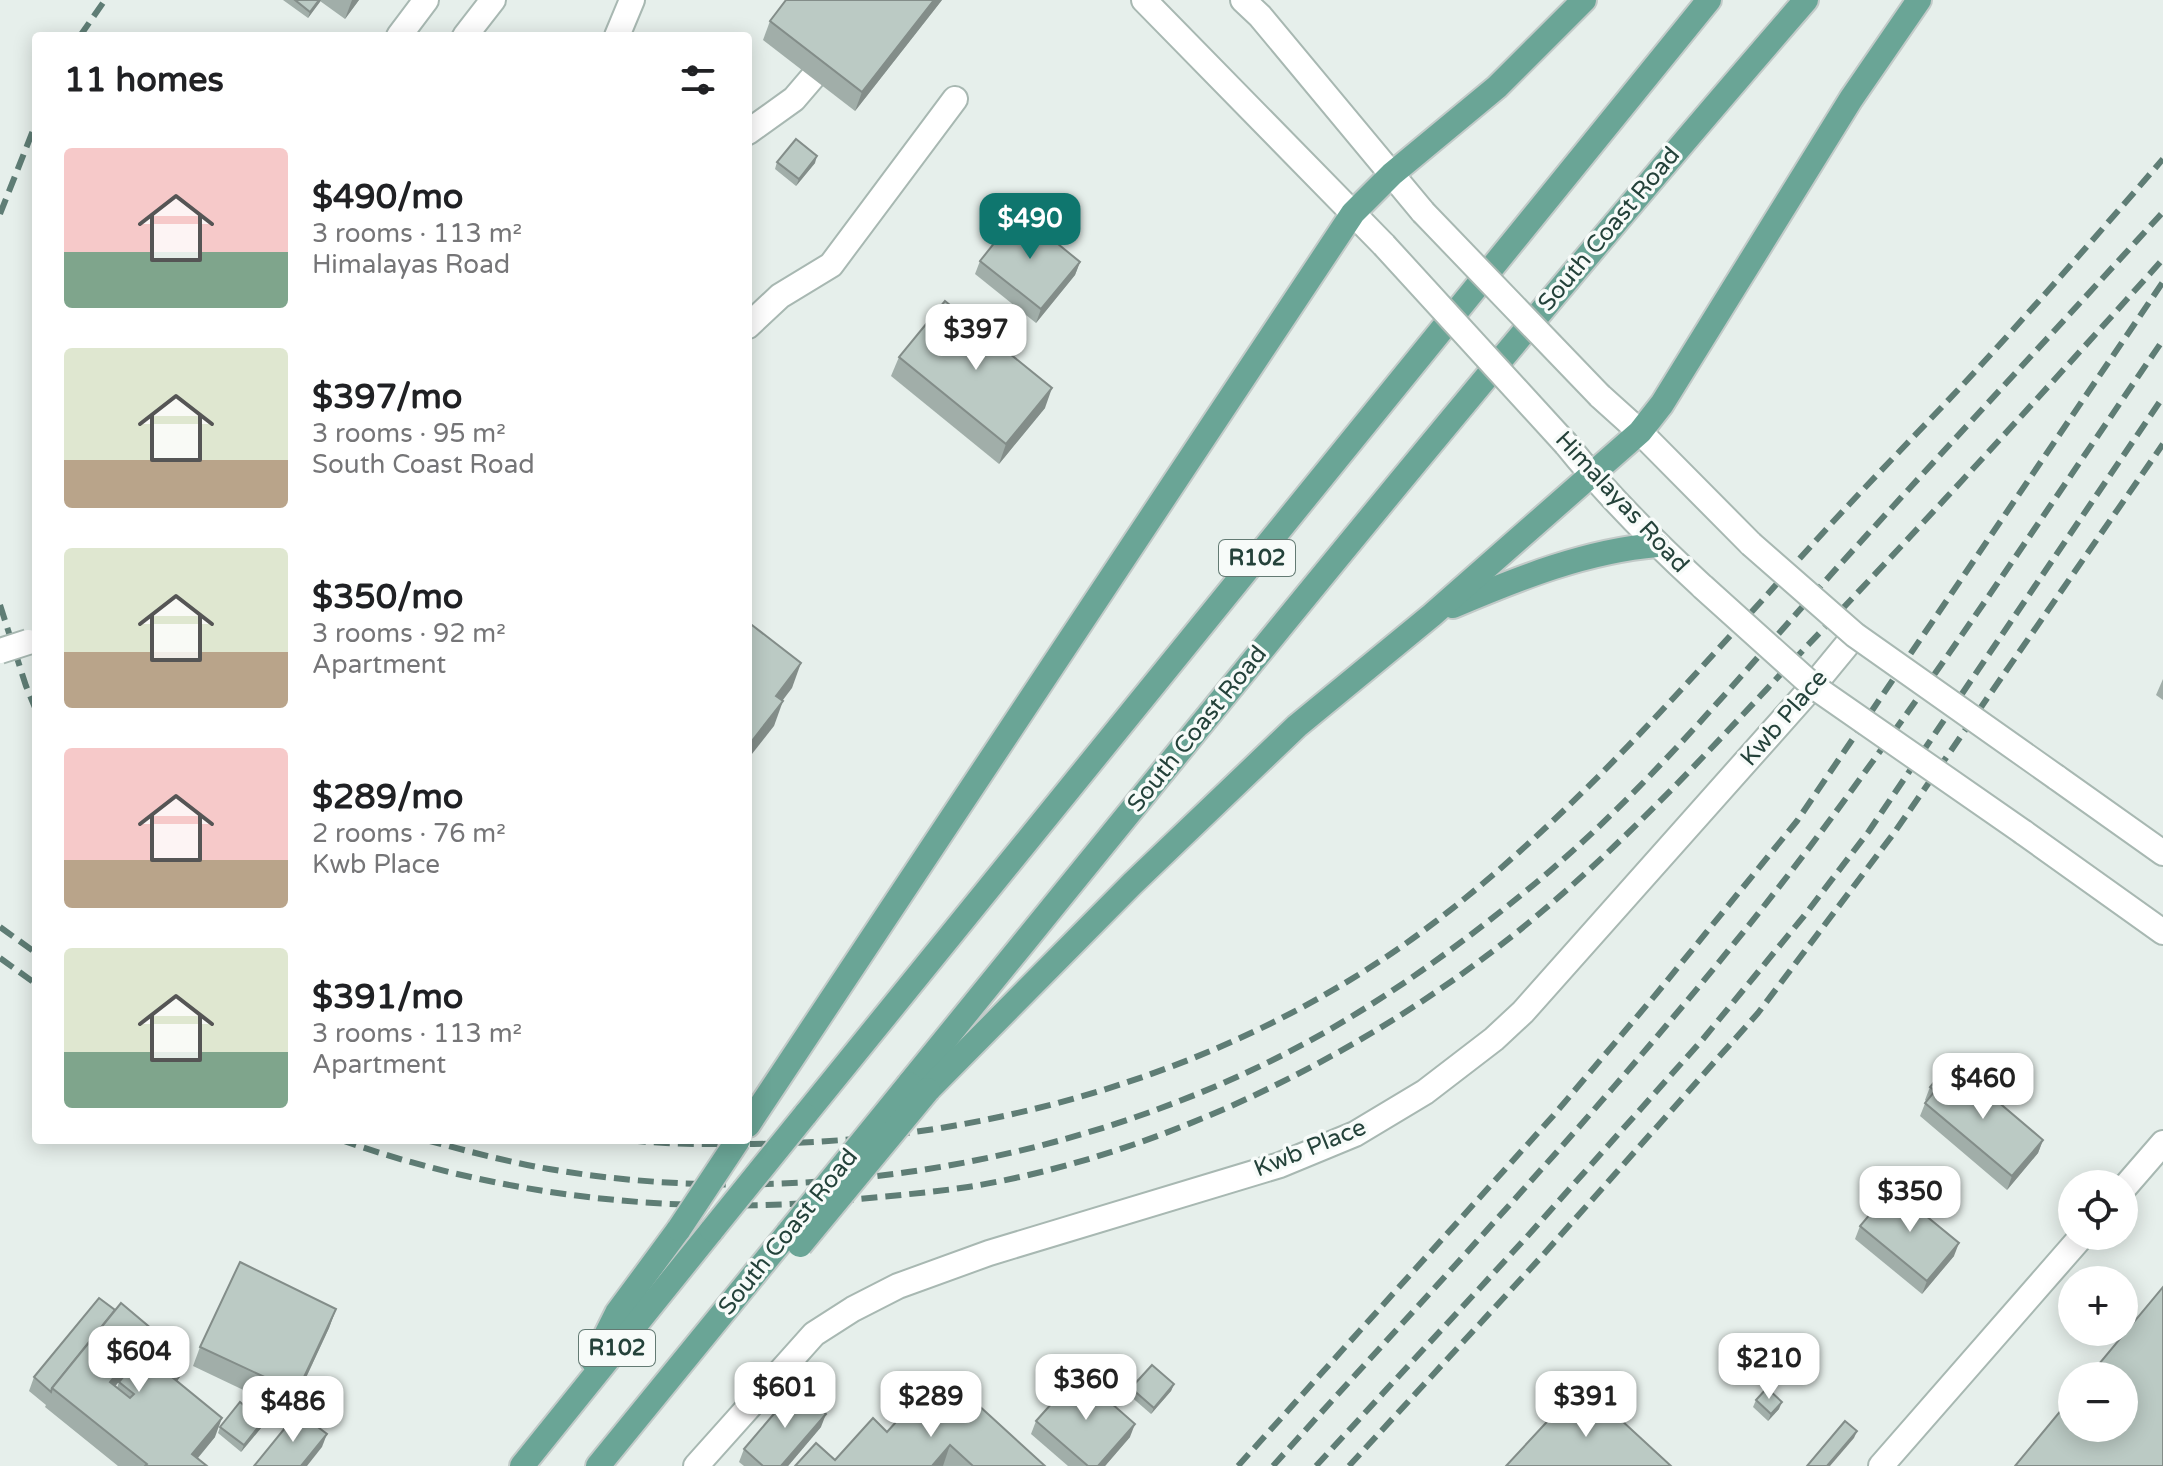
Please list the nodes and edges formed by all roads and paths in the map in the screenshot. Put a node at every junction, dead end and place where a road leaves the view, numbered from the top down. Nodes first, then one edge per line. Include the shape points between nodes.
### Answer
1 (426, 0) edge
2 (493, 0) edge
3 (632, 0) edge
4 (1144, 0) edge
5 (1243, 0) edge
6 (1584, 0) edge
7 (1709, 0) edge
8 (1806, 0) edge
9 (1919, 0) edge
10 (402, 32) edge
11 (468, 32) edge
12 (619, 32) edge
13 (812, 78) edge
14 (955, 99) dead end
15 (752, 129) edge
16 (1392, 174) junction
17 (1353, 213) junction
18 (752, 322) edge
19 (1640, 432) junction
20 (1592, 476) junction
21 (1657, 545) junction
22 (1432, 615) junction
23 (1855, 635) junction
24 (32, 642) edge
25 (0, 651) edge
26 (1813, 686) junction
27 (2163, 853) edge
28 (2163, 932) edge
29 (918, 1087) junction
30 (752, 1119) edge
31 (2163, 1143) edge
32 (735, 1144) edge
33 (2138, 1172) edge
34 (2070, 1250) edge
35 (572, 1403) junction
36 (522, 1466) edge
37 (598, 1466) edge
38 (696, 1466) edge
39 (1881, 1466) edge

1 - 10 street
2 - 11 street
3 - 12 street
4 - 17 street, Himalayas Road
5 - 16 street
6 - 16 main road via 1497,87
7 - 35 main road, R102, bridge
8 - 29 main road, South Coast Road / R102 via 1397,484
9 - 19 main road
13 - 15 street via 794,99
14 - 18 street via 831,265 780,296
16 - 17 main road
16 - 19 street, bridge
17 - 20 street, Himalayas Road, bridge
17 - 30 main road
19 - 20 main road
19 - 23 street, bridge via 1751,544
20 - 21 street, Himalayas Road
20 - 22 main road
21 - 22 main road via 1591,555
21 - 26 street, Himalayas Road, bridge
22 - 29 main road via 1297,726
23 - 26 street, Kwb Place
23 - 27 street, bridge
24 - 25 street, bridge
26 - 28 street, Himalayas Road, bridge
26 - 38 street, Kwb Place via 1523,1012 1425,1092 1355,1134 1280,1165 989,1253 898,1286 853,1309 814,1334
29 - 37 main road, South Coast Road / R102, bridge via 794,1239 751,1278
31 - 33 street
32 - 35 main road, bridge via 617,1313
34 - 39 street
35 - 36 main road, R102

